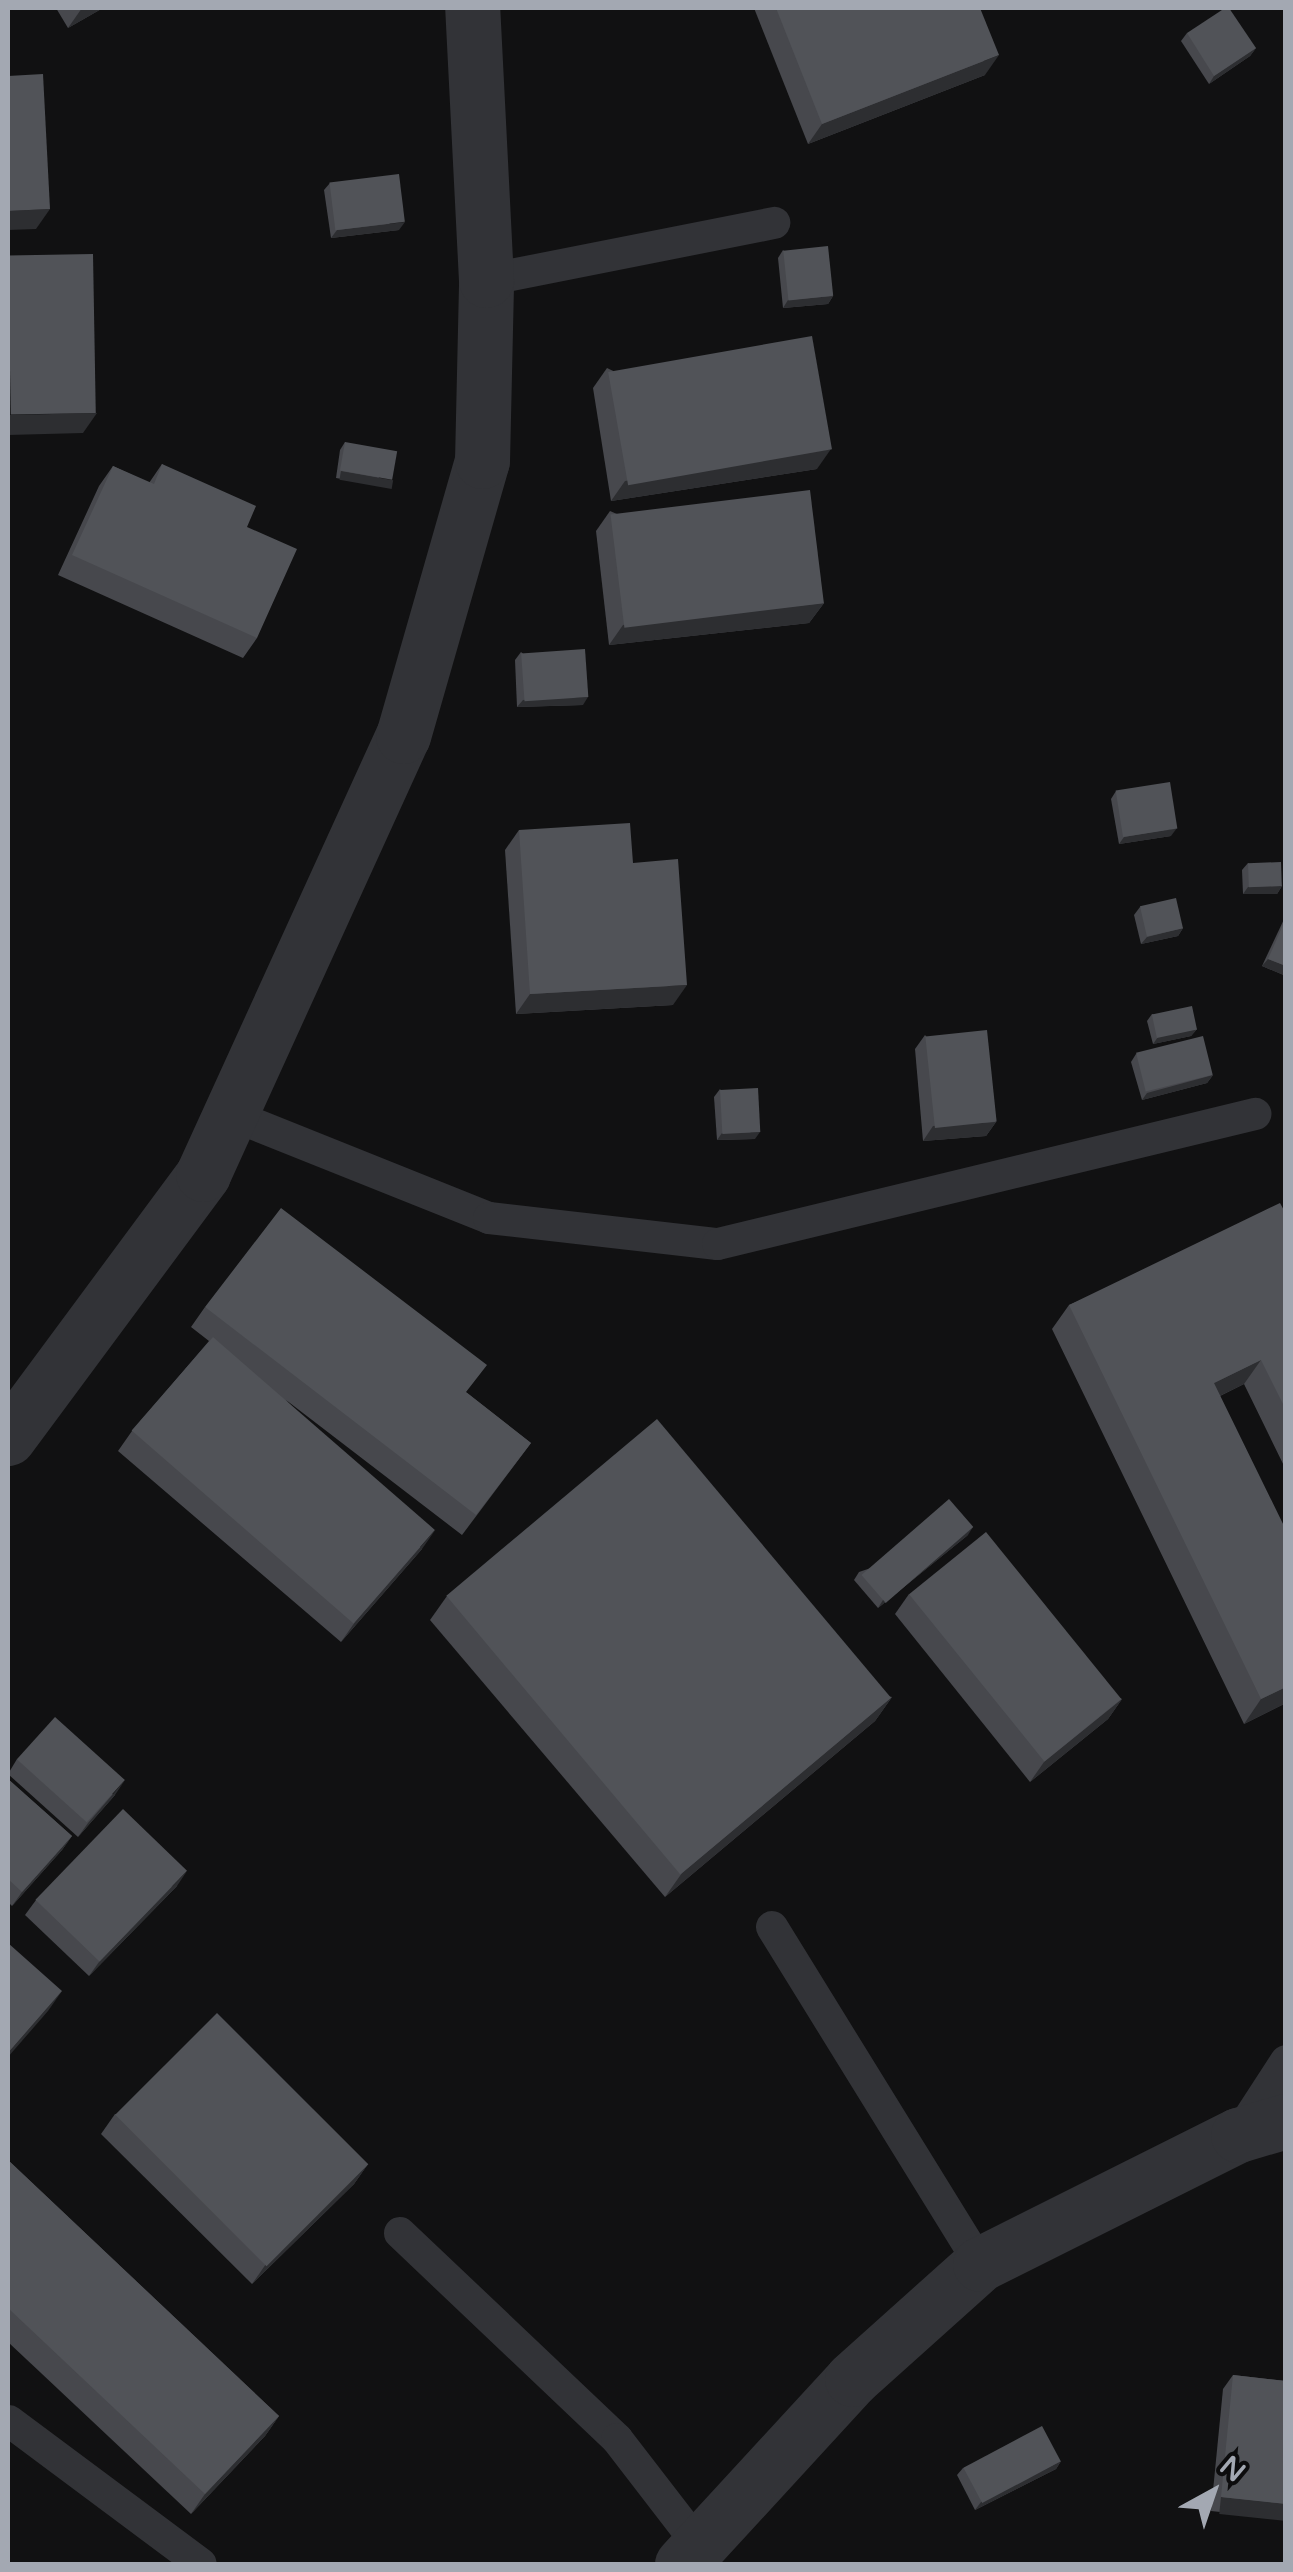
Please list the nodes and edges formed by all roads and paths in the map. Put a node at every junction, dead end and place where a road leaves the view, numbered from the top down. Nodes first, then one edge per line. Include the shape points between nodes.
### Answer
1 (472, 8) edge
2 (774, 223) dead end
3 (486, 280) junction
4 (230, 1114) junction
5 (1255, 1114) dead end
6 (8, 1438) edge
7 (772, 1927) dead end
8 (1286, 2062) edge
9 (1262, 2128) edge
10 (400, 2233) dead end
11 (980, 2264) junction
12 (8, 2421) edge
13 (690, 2554) edge
14 (201, 2564) edge

1 - 3 street
2 - 3 lane
3 - 4 street via 482,461 403,736
4 - 5 lane via 488,1218 718,1244
4 - 6 street via 203,1174
7 - 11 lane
8 - 9 lane
9 - 11 street
10 - 13 lane via 617,2439
11 - 13 street via 852,2378
12 - 14 lane

